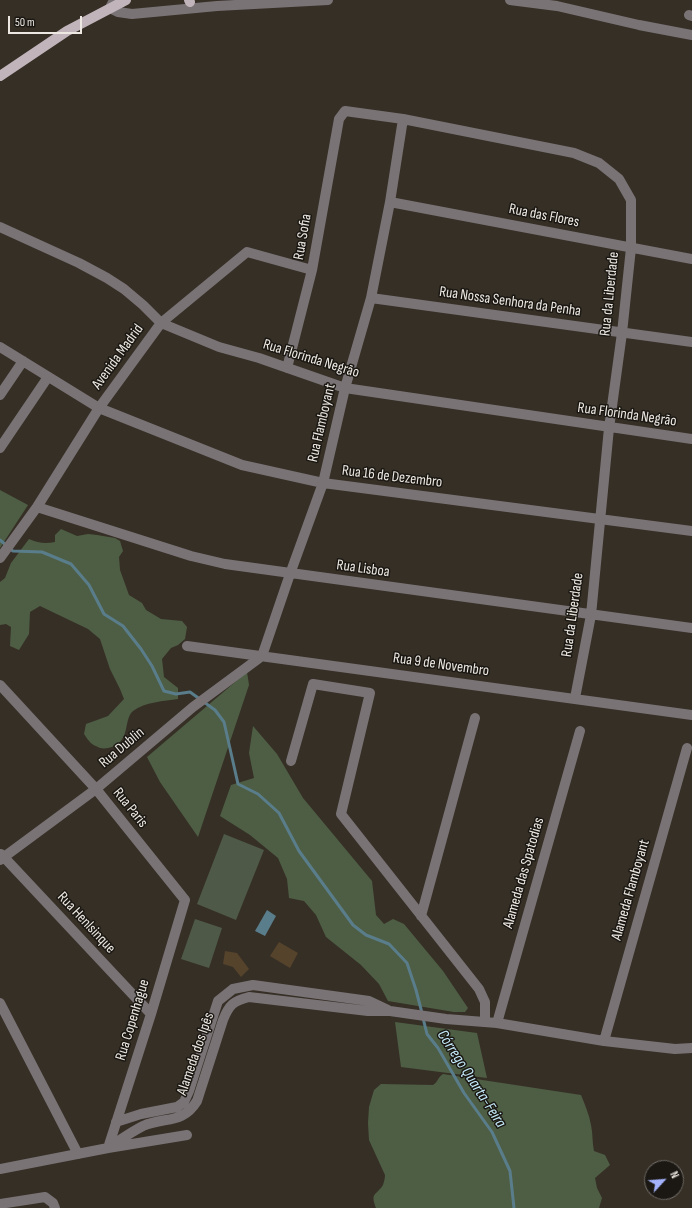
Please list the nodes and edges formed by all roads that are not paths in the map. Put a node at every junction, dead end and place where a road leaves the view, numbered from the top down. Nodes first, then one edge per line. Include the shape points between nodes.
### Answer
1 (126, 0) edge
2 (328, 0) edge
3 (510, 0) edge
4 (522, 0) edge
5 (188, 1) edge
6 (112, 4) edge
7 (217, 6) junction
8 (692, 34) edge
9 (0, 76) edge
10 (345, 111) joint
11 (403, 119) junction
12 (390, 202) junction
13 (0, 227) edge
14 (630, 248) junction
15 (692, 258) edge
16 (312, 270) junction
17 (370, 298) junction
18 (161, 323) junction
19 (622, 333) junction
20 (692, 342) edge
21 (0, 346) edge
22 (24, 361) junction
23 (287, 368) junction
24 (48, 377) junction
25 (345, 388) junction
26 (0, 395) edge
27 (99, 408) junction
28 (609, 428) junction
29 (692, 439) edge
30 (0, 448) edge
31 (323, 483) junction
32 (36, 507) junction
33 (600, 519) junction
34 (692, 531) edge
35 (2, 556) edge
36 (290, 574) junction
37 (591, 615) junction
38 (692, 628) edge
39 (187, 646) dead end
40 (262, 656) junction
41 (0, 685) edge
42 (575, 698) junction
43 (692, 715) edge
44 (475, 718) dead end
45 (580, 731) dead end
46 (687, 748) dead end
47 (291, 761) dead end
48 (96, 789) junction
49 (1, 857) edge
50 (185, 900) joint
51 (421, 916) junction
52 (253, 985) junction
53 (249, 997) junction
54 (218, 1001) junction
55 (0, 1003) edge
56 (228, 1008) junction
57 (390, 1011) junction
58 (151, 1014) junction
59 (485, 1022) junction
60 (497, 1023) junction
61 (604, 1041) junction
62 (692, 1048) edge
63 (177, 1107) junction
64 (184, 1116) junction
65 (130, 1117) junction
66 (116, 1122) junction
67 (133, 1132) junction
68 (187, 1135) dead end
69 (108, 1148) junction
70 (78, 1154) junction
71 (0, 1169) edge
72 (0, 1204) edge
73 (55, 1208) edge

1 - 6 main road
2 - 7 street
3 - 4 street
4 - 8 street
5 - 7 street
6 - 7 street via 118,12 132,14
6 - 9 main road
10 - 11 street, Rua da Liberdade
10 - 16 street, Rua Sofia via 339,119
11 - 12 street, Rua Flamboyant
11 - 14 street, Rua da Liberdade via 574,153 599,163 620,179 631,200
12 - 14 street, Rua das Flores
12 - 17 street, Rua Flamboyant
13 - 18 street, Rua Florinda Negrão via 107,278 144,305
14 - 15 street, Rua das Flores
14 - 19 street, Rua da Liberdade
16 - 18 street, Avenida Madrid via 247,252
16 - 23 street, Rua Sofia
17 - 19 street, Rua Nossa Senhora da Penha
17 - 25 street, Rua Flamboyant
18 - 23 street, Rua Florinda Negrão via 220,347
18 - 27 street, Avenida Madrid
19 - 20 street, Rua Nossa Senhora da Penha
19 - 28 street, Rua da Liberdade
21 - 22 street, Rua 16 de Dezembro
22 - 24 street, Rua 16 de Dezembro
22 - 26 street
23 - 25 street, Rua Florinda Negrão
24 - 27 street, Rua 16 de Dezembro
24 - 30 street
25 - 28 street, Rua Florinda Negrão
25 - 31 street, Rua Flamboyant
27 - 31 street, Rua 16 de Dezembro via 242,465
27 - 32 street, Avenida Madrid
28 - 29 street, Rua Florinda Negrão
28 - 33 street, Rua da Liberdade
31 - 33 street, Rua 16 de Dezembro
31 - 36 street, Rua Flamboyant
32 - 35 street, Avenida Madrid
32 - 36 street, Rua Lisboa via 191,556
33 - 34 street, Rua 16 de Dezembro
33 - 37 street, Rua da Liberdade
36 - 37 street, Rua Lisboa
36 - 40 street, Rua Flamboyant
37 - 38 street, Rua Lisboa
37 - 42 street, Rua da Liberdade
39 - 40 street, Rua 9 de Novembro
40 - 42 street, Rua 9 de Novembro
40 - 48 street, Rua Dublin via 193,707
41 - 48 street, Rua Paris
42 - 43 street, Rua 9 de Novembro
44 - 51 street
45 - 60 street, Alameda das Spatodias
46 - 61 street, Alameda Flamboyant
47 - 51 street via 313,684 370,693 341,814
48 - 49 street, Rua Dublin
48 - 50 street, Rua Paris
49 - 58 street, Rua Henlsinque
50 - 58 street, Rua Copenhague
51 - 59 street via 479,989 485,1002
52 - 53 street
52 - 54 street, Alameda dos Ipês via 233,989
52 - 57 street, Alameda dos Ipês via 369,1001
53 - 56 street, Alameda dos Ipês via 237,1000
53 - 57 street, Alameda dos Ipês via 368,1011
54 - 56 street
54 - 63 street, Alameda dos Ipês via 189,1091 184,1102
55 - 70 street
56 - 64 street, Alameda dos Ipês via 197,1101
57 - 59 street, Alameda dos Ipês
58 - 66 street, Rua Copenhague
59 - 60 street, Alameda dos Ipês
60 - 61 street, Alameda dos Ipês
61 - 62 street, Alameda dos Ipês via 675,1049
63 - 64 street
63 - 65 street, Alameda dos Ipês
64 - 67 street, Alameda dos Ipês via 145,1125
65 - 66 street, Alameda dos Ipês
65 - 67 street
66 - 69 street, Rua Copenhague
67 - 69 street, Alameda dos Ipês
68 - 69 street
69 - 70 street
70 - 71 street
72 - 73 street via 45,1197

